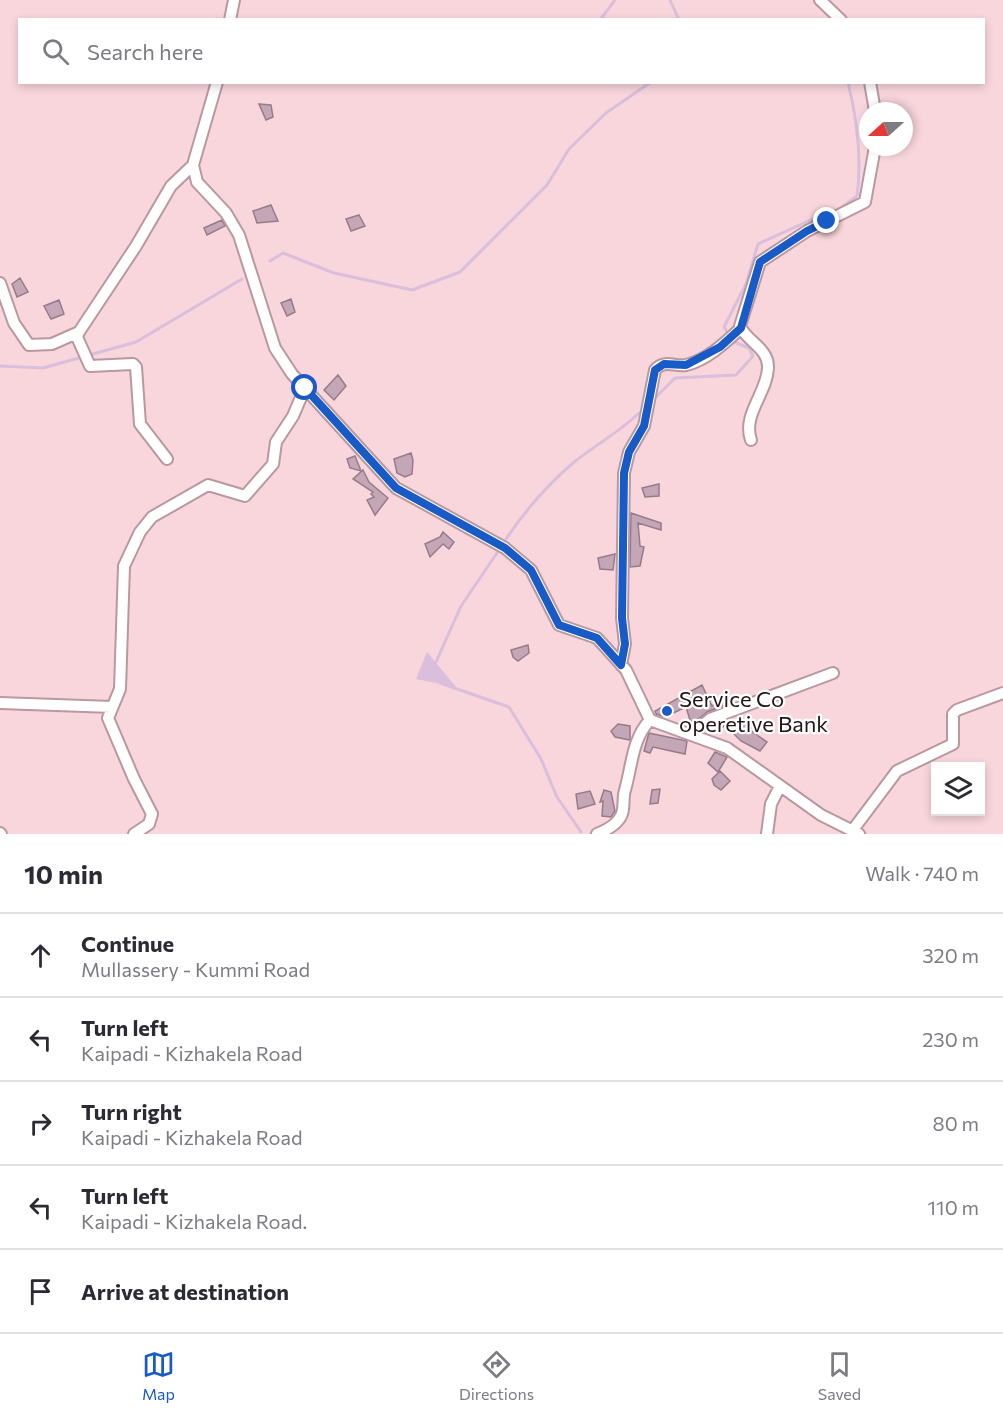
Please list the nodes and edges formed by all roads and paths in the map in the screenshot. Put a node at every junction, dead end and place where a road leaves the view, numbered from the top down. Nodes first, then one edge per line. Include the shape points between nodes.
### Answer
1 (234, 0) edge
2 (820, 0) edge
3 (230, 18) edge
4 (838, 18) edge
5 (216, 84) edge
6 (870, 84) edge
7 (873, 102) edge
8 (874, 156) edge
9 (193, 165) junction
10 (0, 284) edge
11 (742, 324) junction
12 (79, 332) junction
13 (305, 388) junction
14 (751, 440) dead end
15 (167, 459) dead end
16 (621, 665) junction
17 (833, 673) dead end
18 (1003, 693) edge
19 (0, 703) edge
20 (112, 707) junction
21 (650, 720) junction
22 (693, 734) junction
23 (780, 786) junction
24 (855, 832) edge
25 (134, 834) edge
26 (597, 834) edge
27 (767, 834) edge

1 - 3 street
2 - 4 street
5 - 9 street
6 - 7 street
8 - 11 street via 865,202 807,231 760,262
9 - 12 street via 171,186
9 - 13 street via 196,182 226,213 239,235 275,348
10 - 12 street via 14,323 29,345 52,344
11 - 14 street via 762,351 768,367 765,385 749,420
11 - 16 street via 701,359 686,365 664,364 655,370 644,426 629,452 624,473 625,644
12 - 15 street via 76,337 90,366 136,367 140,424
13 - 16 street via 396,488 505,548 531,570 559,625 597,638
13 - 20 street via 276,442 273,464 245,496 208,485 152,517 140,532 124,566 120,689
16 - 21 street
17 - 22 street via 710,720
18 - 24 street via 957,710 953,714 953,744 897,771
19 - 20 street
20 - 25 street via 108,718 152,814 149,824
21 - 22 street
21 - 26 street via 636,741 623,812 610,828
22 - 23 street via 733,752
23 - 24 street via 821,816
23 - 27 street via 771,804

